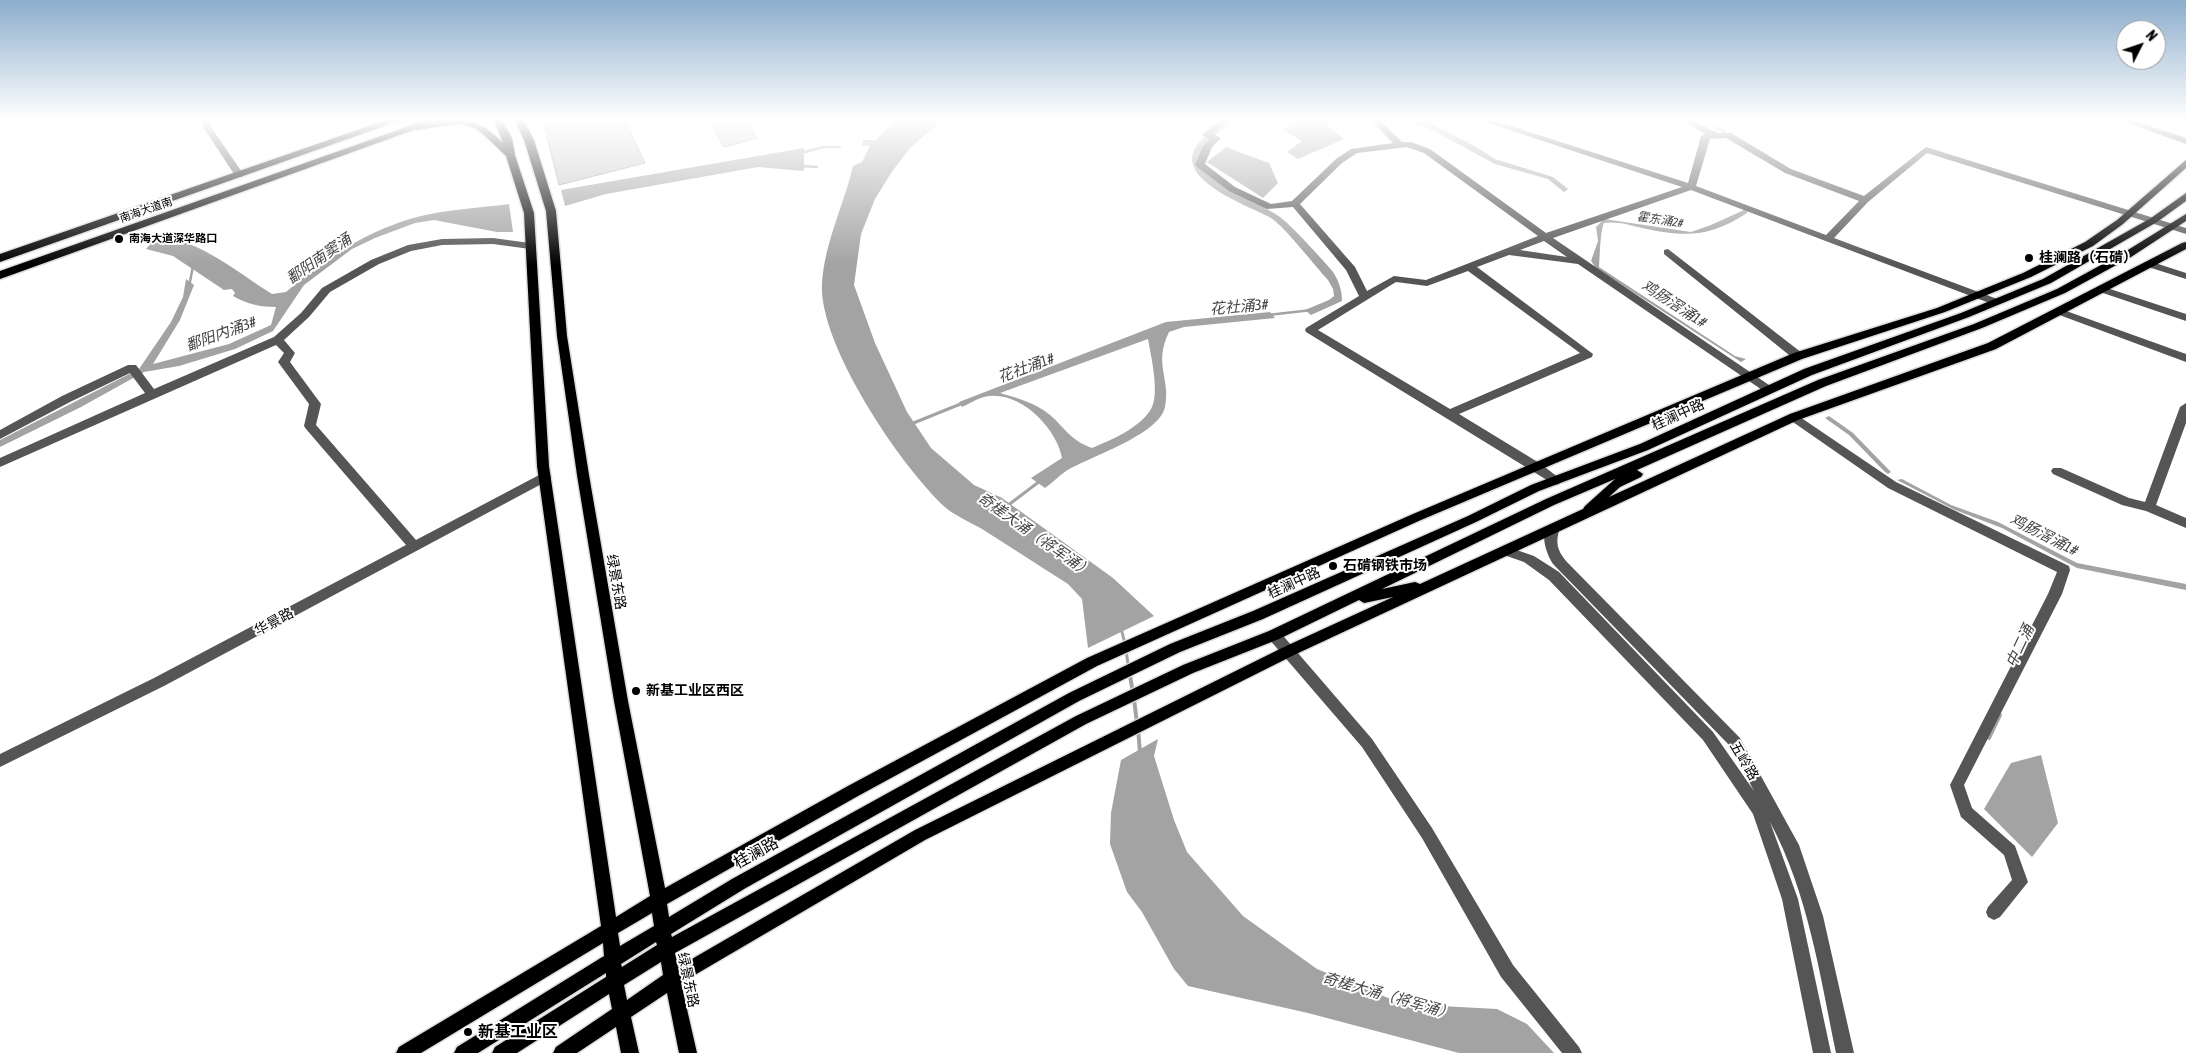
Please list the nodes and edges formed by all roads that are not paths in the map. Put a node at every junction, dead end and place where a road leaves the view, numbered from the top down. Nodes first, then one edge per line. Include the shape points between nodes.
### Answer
1 (234, 167) edge
2 (261, 167) edge
3 (303, 167) edge
4 (514, 167) edge
5 (537, 167) edge
6 (1203, 167) edge
7 (1333, 167) edge
8 (1449, 167) edge
9 (1629, 167) edge
10 (1697, 167) edge
11 (1781, 167) edge
12 (1905, 167) edge
13 (1982, 167) edge
14 (2181, 167) edge
15 (239, 175) junction
16 (1691, 187) junction
17 (2186, 196) edge
18 (1865, 200) junction
19 (1295, 204) junction
20 (2130, 213) junction
21 (2186, 217) edge
22 (2154, 220) junction
23 (2174, 226) junction
24 (2186, 230) edge
25 (1545, 237) junction
26 (1828, 239) junction
27 (2186, 245) edge
28 (530, 246) junction
29 (1508, 252) junction
30 (1668, 252) dead end
31 (0, 258) edge
32 (1580, 261) junction
33 (2149, 264) junction
34 (1470, 267) junction
35 (0, 275) edge
36 (2186, 276) edge
37 (2067, 288) junction
38 (2101, 289) junction
39 (1977, 295) junction
40 (1364, 296) junction
41 (1996, 302) junction
42 (2058, 311) junction
43 (2186, 318) edge
44 (278, 340) junction
45 (1798, 356) junction
46 (2186, 358) edge
47 (1748, 377) junction
48 (1768, 390) junction
49 (152, 394) junction
50 (2186, 407) edge
51 (1449, 414) junction
52 (1753, 414) junction
53 (1794, 417) junction
54 (0, 435) edge
55 (1656, 458) junction
56 (0, 462) edge
57 (1537, 467) junction
58 (2057, 471) dead end
59 (544, 477) junction
60 (1555, 481) junction
61 (2149, 507) junction
62 (1579, 517) junction
63 (2186, 523) edge
64 (1554, 528) junction
65 (415, 547) junction
66 (1505, 551) junction
67 (1554, 576) junction
68 (1573, 577) junction
69 (1435, 584) junction
70 (1335, 606) junction
71 (1274, 635) junction
72 (1289, 651) junction
73 (1074, 697) joint
74 (0, 761) edge
75 (659, 900) junction
76 (1994, 912) dead end
77 (610, 930) junction
78 (662, 930) junction
79 (666, 949) junction
80 (612, 960) junction
81 (674, 978) junction
82 (615, 982) junction
83 (622, 1014) junction
84 (406, 1053) edge
85 (463, 1053) edge
86 (501, 1053) edge
87 (562, 1053) edge
88 (630, 1053) edge
89 (688, 1053) edge
90 (1574, 1053) edge
91 (1822, 1053) edge
92 (1846, 1053) edge

1 - 15 street
2 - 15 highway, 南海大道南
3 - 35 highway, 南海大道南
4 - 28 main road via 529,212
5 - 75 main road, 绿景东路 via 551,211 562,336 583,475
6 - 19 street via 1232,189 1270,207
7 - 19 street
8 - 25 street
9 - 16 street
10 - 16 street
11 - 18 street
12 - 18 street
13 - 20 street
14 - 20 main road
15 - 31 highway, 南海大道南
16 - 25 street
16 - 26 street
17 - 22 main road, 桂澜中路
18 - 26 street
19 - 40 street via 1351,269
20 - 22 street
20 - 39 main road via 2089,244 2027,275
21 - 23 main road
22 - 23 street
22 - 41 main road, 桂澜中路 via 2048,281
23 - 24 street
23 - 37 main road
25 - 29 street
25 - 32 street
26 - 39 street
27 - 33 main road
28 - 44 street via 493,241 442,242 408,248 326,290
28 - 59 main road
29 - 32 street
29 - 34 street
30 - 45 street
32 - 47 street
33 - 36 street
33 - 38 main road
34 - 40 street via 1427,283 1394,279
34 - 51 street via 1588,354
37 - 42 main road
37 - 52 main road via 1978,326 1822,383
38 - 42 main road
38 - 43 street
39 - 41 street
39 - 45 main road via 1941,310
40 - 51 street via 1310,330
41 - 48 main road, 桂澜中路
42 - 46 street
42 - 53 main road via 1992,346
44 - 49 street
44 - 65 street via 290,353 284,362 315,404 310,426
45 - 47 main road
47 - 48 street
47 - 57 main road
48 - 60 main road, 桂澜中路 via 1644,447
49 - 54 street via 132,368
49 - 56 street
50 - 61 street
51 - 57 street
52 - 53 main road
52 - 55 main road
53 - 62 main road
53 - 76 street via 1892,485 2064,570 2055,594 1957,785 1966,812 2010,851 2020,882
55 - 62 main road via 1649,468 1616,484
55 - 70 main road via 1550,502
57 - 60 street
57 - 75 main road via 1092,662
58 - 61 street via 2126,502
59 - 65 street, 华景路
59 - 77 main road
60 - 73 main road, 桂澜中路 via 1258,615 1176,648
61 - 63 street
62 - 64 main road
64 - 66 main road
64 - 68 street, 五岭路 via 1549,550
65 - 74 street, 华景路 via 160,682
66 - 67 street, 五岭路 via 1529,559
66 - 69 main road
67 - 68 street via 1555,570 1559,569
67 - 91 street, 五岭路 via 1708,736 1759,811 1790,899
68 - 92 street, 五岭路 via 1735,742 1791,845 1815,916
69 - 70 main road
69 - 72 main road
70 - 71 main road
71 - 72 street
71 - 79 main road via 1080,720
72 - 81 main road via 920,835
72 - 90 street via 1367,743 1427,833 1507,971
73 - 78 main road, 桂澜路 via 738,884
75 - 77 main road
75 - 78 main road, 绿景东路
77 - 80 main road
77 - 84 main road
78 - 79 main road, 绿景东路
78 - 80 main road, 桂澜路
79 - 81 main road, 绿景东路
79 - 82 main road
80 - 82 main road
80 - 85 main road, 桂澜路
81 - 83 main road
81 - 89 main road, 绿景东路
82 - 83 main road
82 - 86 main road
83 - 87 main road
83 - 88 main road

